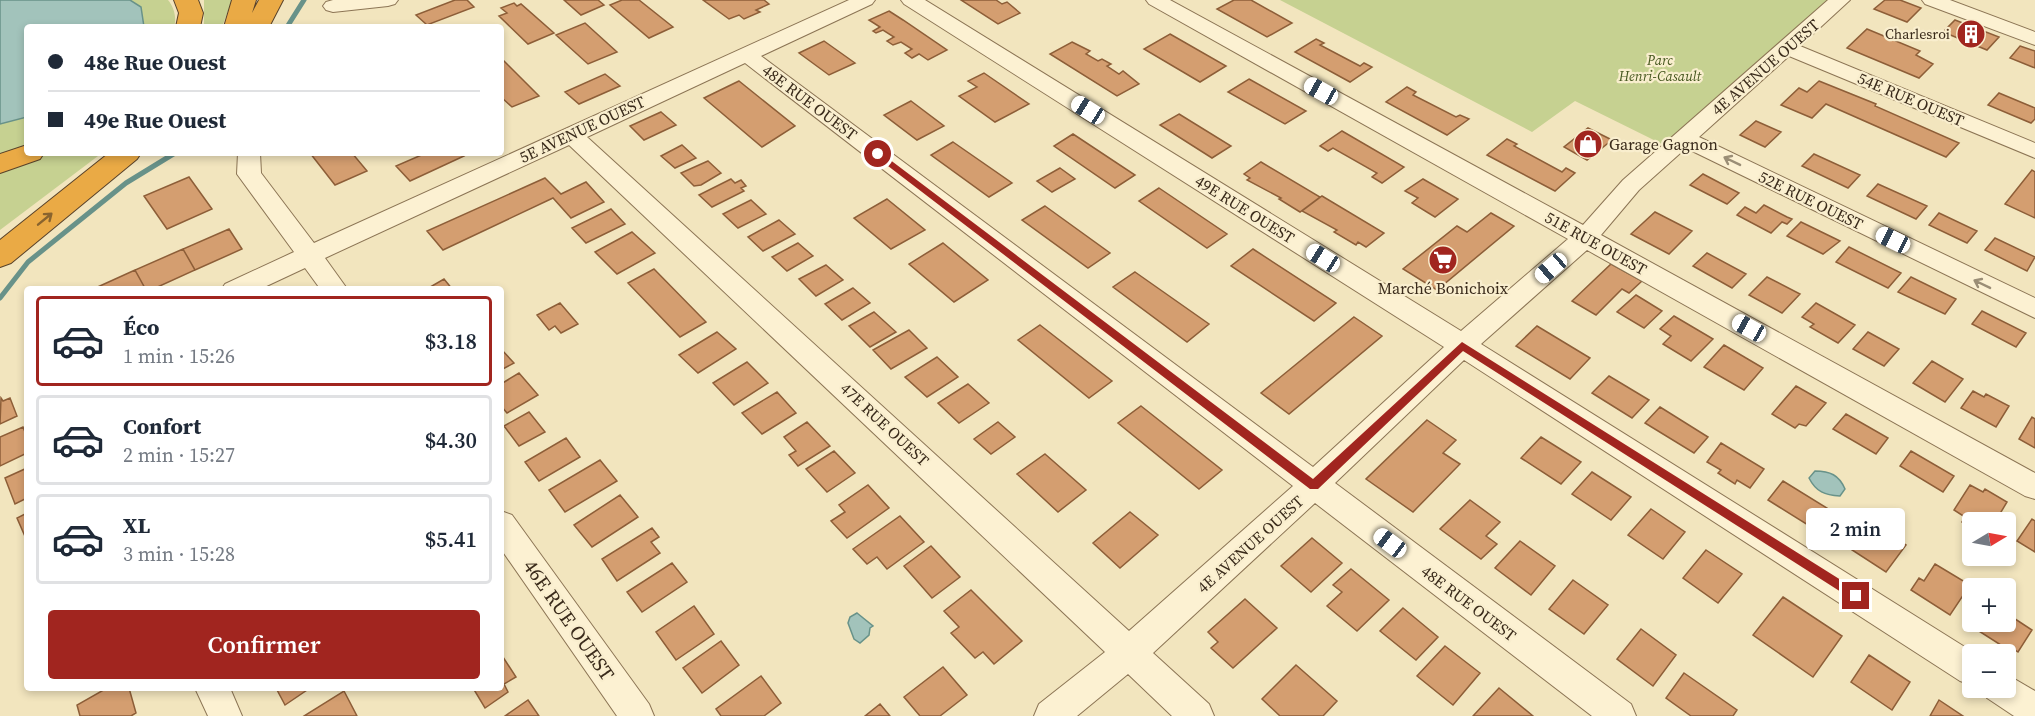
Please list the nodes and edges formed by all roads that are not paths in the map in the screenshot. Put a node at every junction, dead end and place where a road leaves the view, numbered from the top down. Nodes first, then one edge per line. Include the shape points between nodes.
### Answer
1 (186, 0) edge
2 (244, 0) edge
3 (271, 0) edge
4 (388, 0) edge
5 (865, 0) edge
6 (911, 0) edge
7 (1156, 0) edge
8 (1840, 0) edge
9 (1932, 0) edge
10 (1963, 0) edge
11 (334, 3) edge
12 (189, 24) edge
13 (237, 24) edge
14 (259, 24) edge
15 (324, 24) edge
16 (2035, 27) edge
17 (2035, 39) edge
18 (1787, 48) junction
19 (746, 54) junction
20 (572, 134) junction
21 (1684, 138) junction
22 (2035, 151) edge
23 (24, 155) edge
24 (124, 156) edge
25 (249, 156) edge
26 (0, 164) edge
27 (1586, 237) junction
28 (310, 254) junction
29 (0, 256) edge
30 (242, 286) edge
31 (332, 286) edge
32 (2035, 309) edge
33 (1462, 346) junction
34 (1314, 485) junction
35 (2035, 487) edge
36 (504, 528) edge
37 (1130, 652) junction
38 (1962, 664) edge
39 (213, 691) edge
40 (2016, 698) edge
41 (2035, 710) edge
42 (225, 716) edge
43 (637, 716) edge
44 (1051, 716) edge
45 (1197, 716) edge
46 (1619, 716) edge

1 - 12 highway via 191,13
2 - 13 highway
3 - 14 highway
4 - 11 street
5 - 19 street, 5E AVENUE OUEST
6 - 33 street, 49E RUE OUEST
7 - 27 street, 51E RUE OUEST
8 - 18 street, 4E AVENUE OUEST
9 - 17 street
10 - 16 street
11 - 15 street
18 - 21 street, 4E AVENUE OUEST
18 - 22 street, 54E RUE OUEST
19 - 20 street, 5E AVENUE OUEST
19 - 34 street, 48E RUE OUEST
20 - 28 street, 5E AVENUE OUEST
20 - 37 street, 47E RUE OUEST
21 - 27 street, 4E AVENUE OUEST via 1631,185
32 -> 21 street, 52E RUE OUEST
23 - 26 highway
29 -> 24 highway
25 - 28 street via 249,174
27 - 33 street, 4E AVENUE OUEST
27 - 35 street, 51E RUE OUEST
28 - 30 street, 5E AVENUE OUEST
28 - 31 street
33 - 34 street, 4E AVENUE OUEST
33 - 38 street, 49E RUE OUEST
34 - 37 street, 4E AVENUE OUEST
34 - 46 street, 48E RUE OUEST
36 - 43 street, 46E RUE OUEST
37 - 44 street, 4E AVENUE OUEST
37 - 45 street, 47E RUE OUEST
39 - 42 street
40 - 41 street

